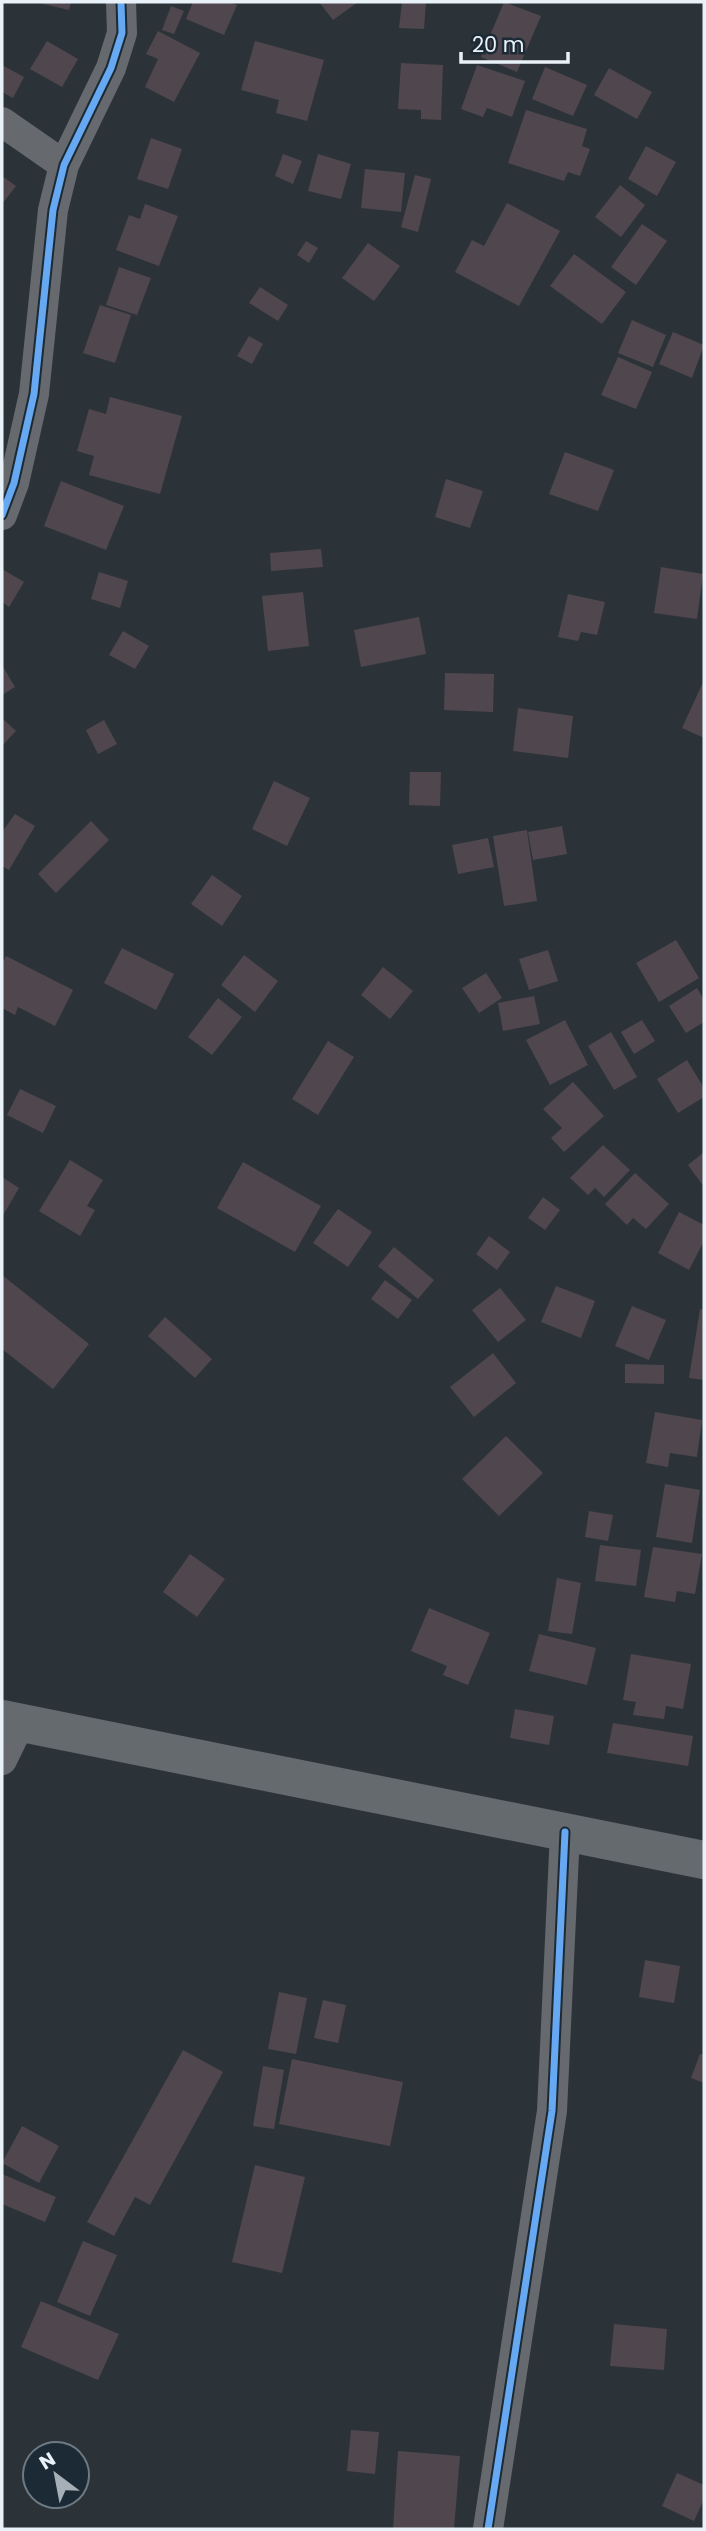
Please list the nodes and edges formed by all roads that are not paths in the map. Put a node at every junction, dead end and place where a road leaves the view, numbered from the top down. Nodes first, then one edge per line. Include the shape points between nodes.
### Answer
1 (121, 2) edge
2 (2, 122) edge
3 (64, 165) junction
4 (2, 515) edge
5 (11, 1721) edge
6 (2, 1760) edge
7 (565, 1832) junction
8 (704, 1860) edge
9 (488, 2529) edge

1 - 3 street via 122,33 111,68
2 - 3 street
3 - 4 street via 53,210 34,394 15,483
5 - 6 street
5 - 7 highway
7 - 8 highway
7 - 9 street via 552,2110

